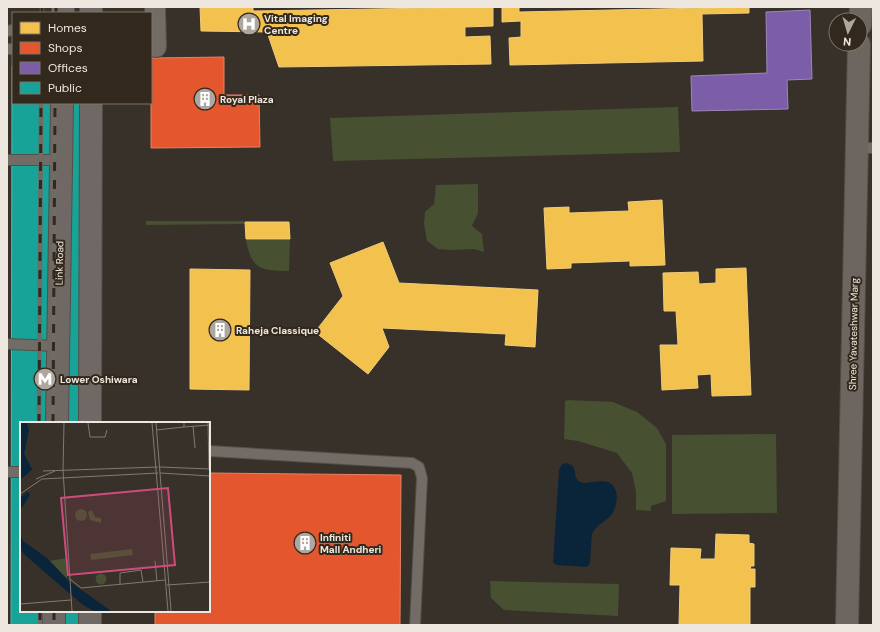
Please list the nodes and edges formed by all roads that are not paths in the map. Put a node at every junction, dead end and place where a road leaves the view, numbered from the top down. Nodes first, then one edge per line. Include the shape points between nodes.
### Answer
1 (155, 7) edge
2 (156, 48) dead end
3 (860, 52) edge
4 (62, 104) edge
5 (91, 104) edge
6 (865, 148) edge
7 (7, 160) edge
8 (61, 160) junction
9 (7, 344) edge
10 (58, 346) junction
11 (57, 422) edge
12 (90, 422) edge
13 (210, 451) edge
14 (7, 472) edge
15 (20, 472) edge
16 (54, 612) edge
17 (90, 612) edge
18 (54, 625) edge
19 (90, 625) edge
20 (415, 625) edge
21 (847, 625) edge

1 - 2 street
3 - 6 street, Shree Yavateshwar Marg
4 - 8 main road, Link Road
5 - 12 main road
6 - 21 street, Shree Yavateshwar Marg
7 - 8 lane
8 - 10 main road, Link Road
9 - 10 lane
10 - 11 main road, Link Road
13 - 20 lane via 412,463 419,467 422,478
14 - 15 lane
16 - 18 main road
17 - 19 main road

